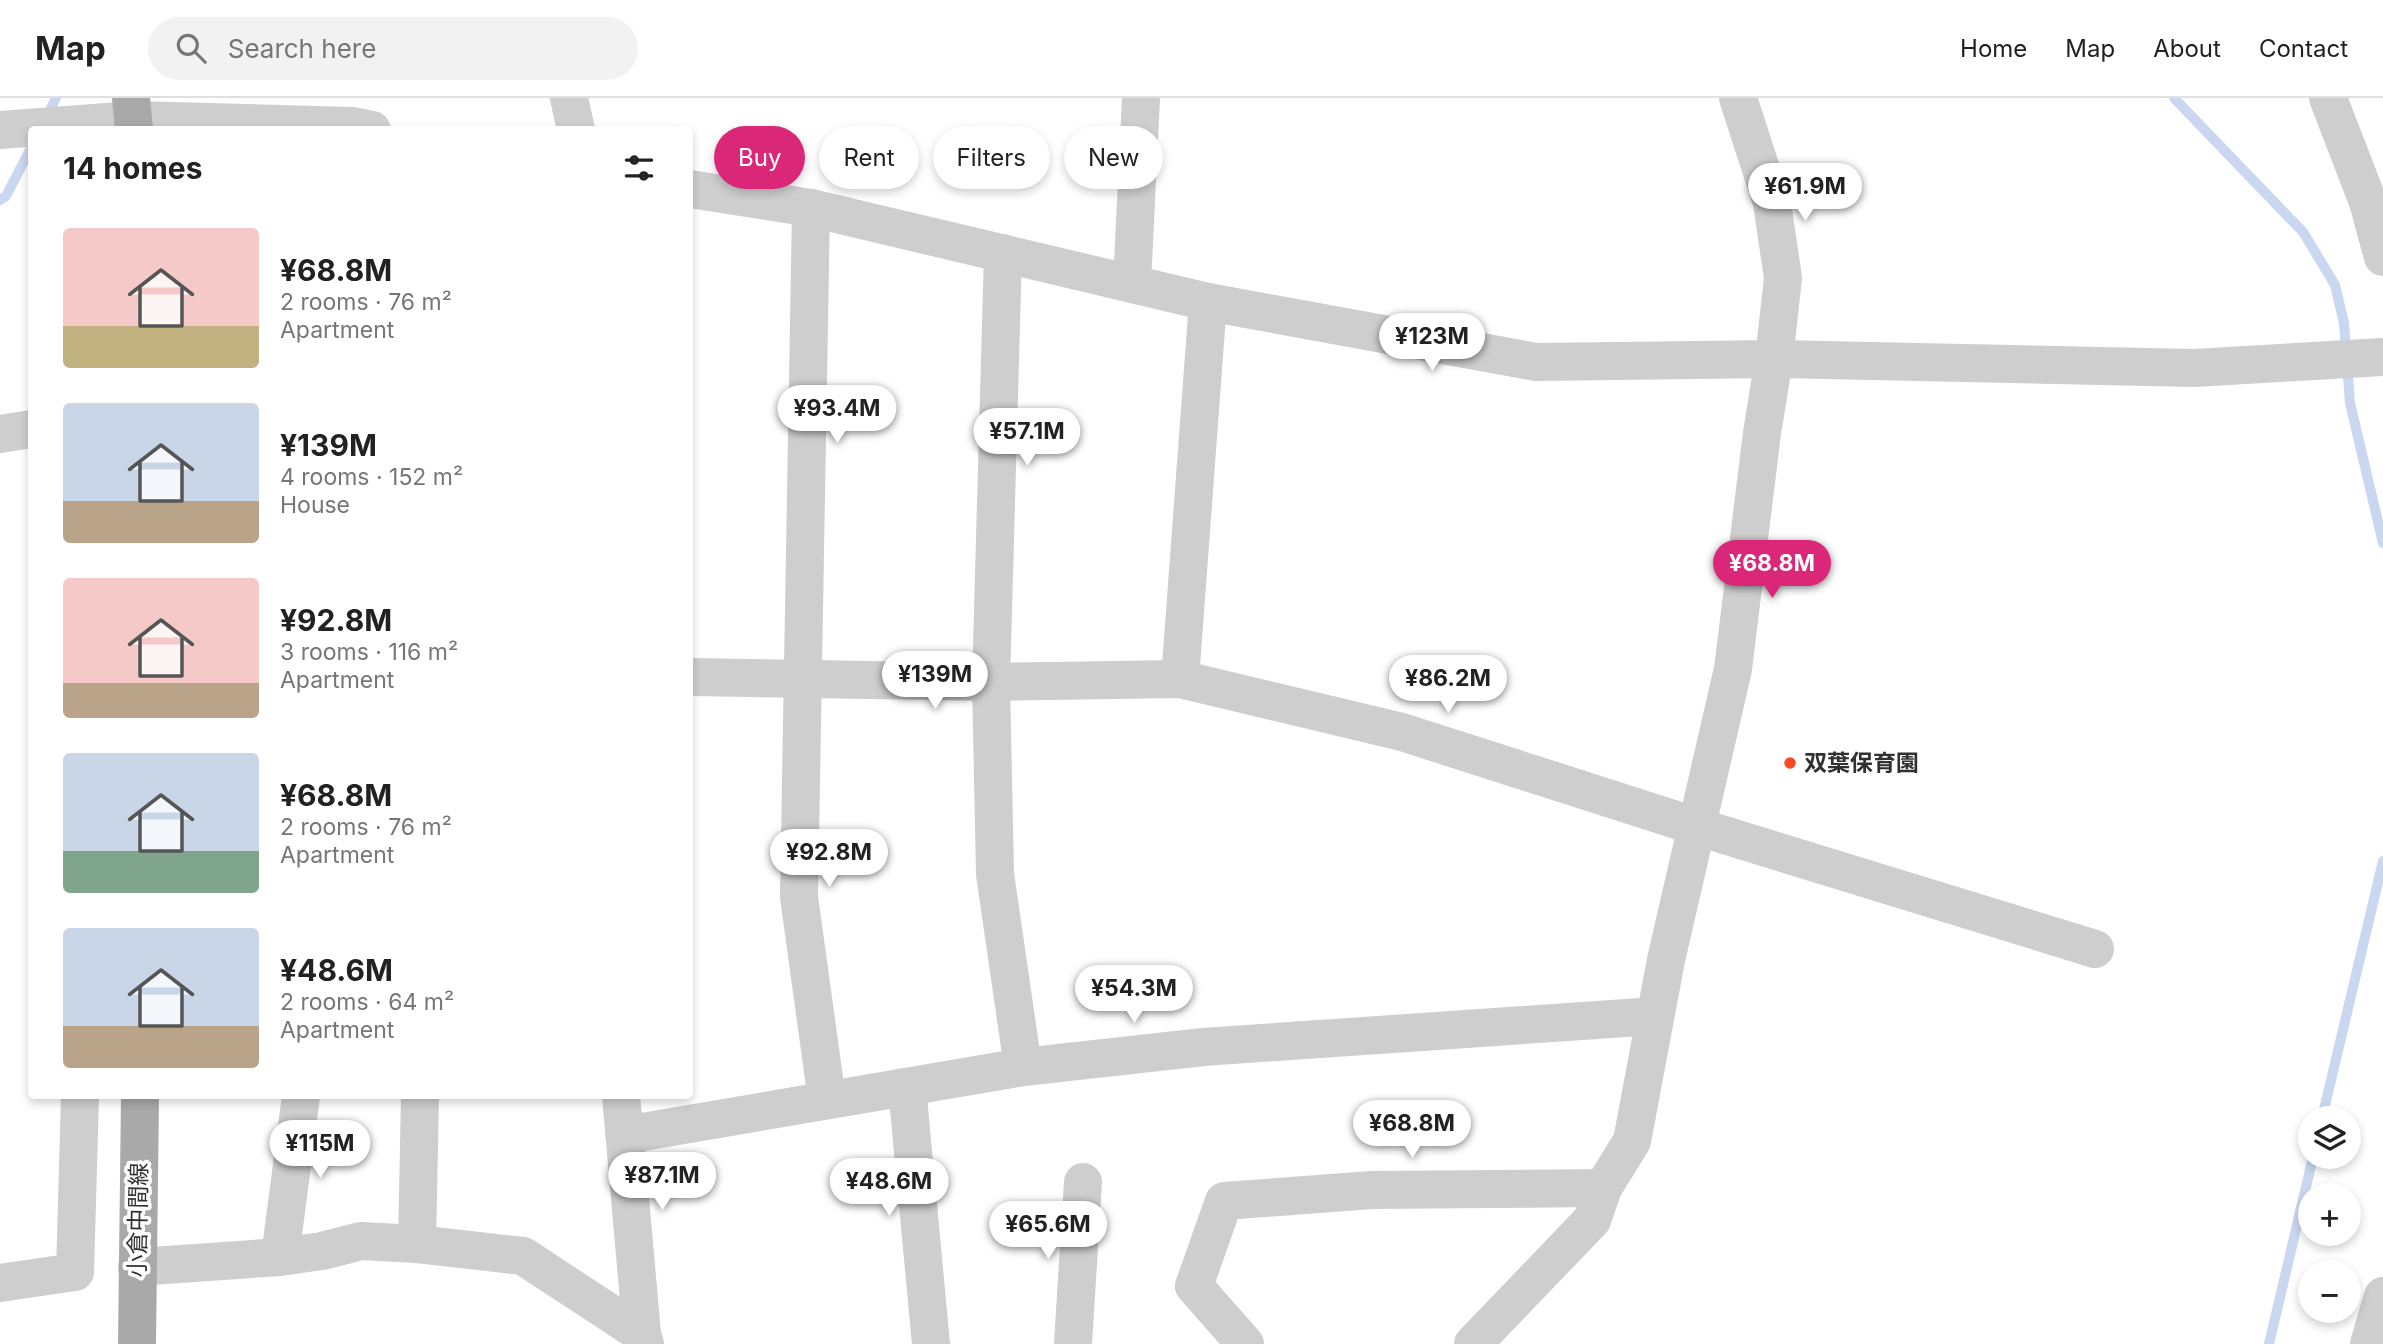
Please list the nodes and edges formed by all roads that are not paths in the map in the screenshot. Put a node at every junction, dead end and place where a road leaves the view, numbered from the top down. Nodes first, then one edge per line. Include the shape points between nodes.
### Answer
1 (569, 98) edge
2 (1142, 98) edge
3 (1738, 98) edge
4 (2328, 98) edge
5 (133, 116) edge
6 (356, 118) edge
7 (38, 126) edge
8 (575, 126) edge
9 (28, 127) edge
10 (0, 130) edge
11 (693, 189) edge
12 (811, 208) junction
13 (1003, 253) junction
14 (2383, 257) edge
15 (1132, 284) junction
16 (1208, 302) junction
17 (2383, 357) edge
18 (1774, 359) junction
19 (28, 430) edge
20 (0, 434) edge
21 (693, 677) edge
22 (1180, 678) junction
23 (804, 680) junction
24 (991, 682) junction
25 (1695, 826) junction
26 (2095, 949) dead end
27 (1655, 1016) junction
28 (1023, 1067) junction
29 (907, 1087) junction
30 (79, 1099) edge
31 (140, 1099) edge
32 (302, 1099) edge
33 (420, 1099) edge
34 (621, 1099) edge
35 (827, 1100) junction
36 (625, 1135) junction
37 (1083, 1182) dead end
38 (1604, 1188) junction
39 (417, 1244) junction
40 (280, 1257) junction
41 (136, 1267) junction
42 (0, 1283) edge
43 (2383, 1296) edge
44 (643, 1339) edge
45 (137, 1344) edge
46 (930, 1344) edge
47 (1073, 1344) edge
48 (1245, 1344) edge
49 (1473, 1344) edge
50 (2369, 1344) edge

1 - 8 street
2 - 15 street
3 - 18 street via 1772,203 1783,278
4 - 14 street via 2368,202
5 - 6 street
5 - 7 street
9 - 10 street
11 - 12 street
12 - 13 street
12 - 23 street
13 - 15 street
13 - 24 street
15 - 16 street
16 - 18 street via 1536,362
16 - 22 street
17 - 18 street via 2194,368
18 - 25 street via 1733,669
19 - 20 street
21 - 23 street
22 - 24 street
22 - 25 street via 1402,732
23 - 24 street
23 - 35 street via 799,897
24 - 28 street via 995,874
25 - 26 street
25 - 27 street
27 - 28 street via 1203,1047
27 - 38 street via 1632,1141
28 - 29 street
29 - 35 street
29 - 46 street
30 - 42 street via 75,1272
31 - 41 main road, 小倉中間線
32 - 40 street
33 - 39 street
34 - 36 street
35 - 36 street
36 - 44 street
37 - 47 street
38 - 48 street via 1372,1190 1224,1201 1194,1286
38 - 49 street via 1592,1220
39 - 40 street via 361,1241
39 - 44 street via 523,1256
40 - 41 street
41 - 45 main road, 小倉中間線
43 - 50 street

